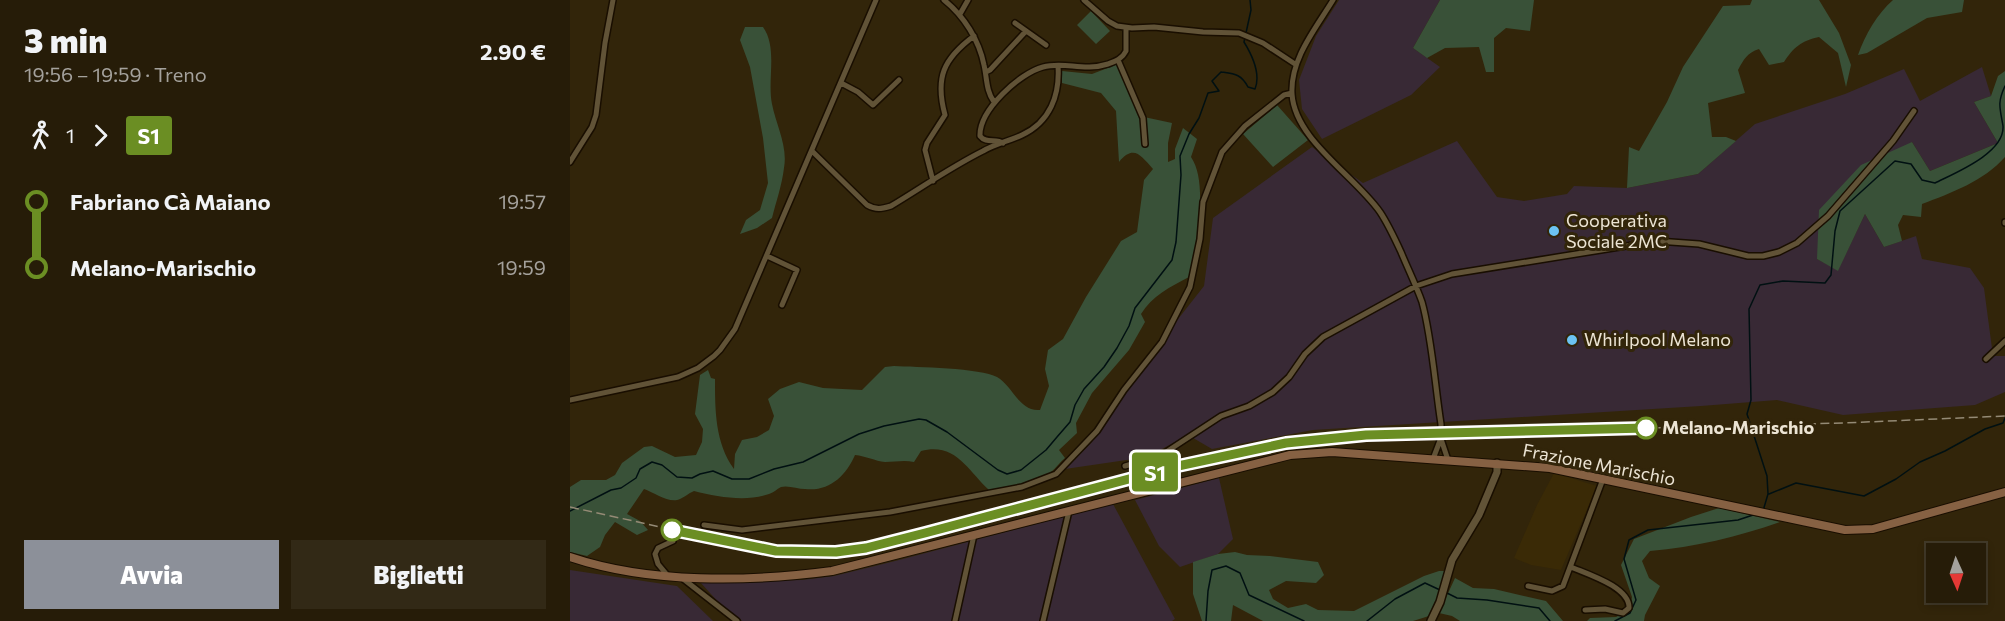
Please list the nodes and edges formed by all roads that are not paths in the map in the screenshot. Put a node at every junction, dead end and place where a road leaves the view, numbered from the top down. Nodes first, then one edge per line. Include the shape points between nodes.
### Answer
1 (613, 0) edge
2 (876, 0) edge
3 (944, 0) edge
4 (968, 0) edge
5 (1084, 0) edge
6 (1333, 0) edge
7 (960, 14) junction
8 (1015, 23) dead end
9 (1126, 28) junction
10 (1026, 31) junction
11 (974, 36) junction
12 (1046, 45) dead end
13 (1118, 60) junction
14 (1295, 64) junction
15 (1058, 66) junction
16 (986, 72) junction
17 (899, 80) dead end
18 (841, 83) junction
19 (1292, 93) junction
20 (994, 102) junction
21 (1914, 111) dead end
22 (1003, 143) junction
23 (1145, 144) dead end
24 (812, 151) junction
25 (570, 162) edge
26 (933, 181) junction
27 (766, 256) junction
28 (1416, 286) junction
29 (782, 305) dead end
30 (2005, 341) edge
31 (1986, 359) dead end
32 (570, 400) edge
33 (1441, 438) junction
34 (1433, 459) junction
35 (1448, 460) junction
36 (1497, 463) junction
37 (1125, 466) dead end
38 (1603, 479) junction
39 (2005, 492) edge
40 (1069, 511) junction
41 (704, 525) dead end
42 (974, 535) junction
43 (674, 541) dead end
44 (572, 560) edge
45 (1571, 567) junction
46 (670, 577) junction
47 (680, 577) junction
48 (1528, 586) dead end
49 (1585, 610) dead end
50 (737, 621) edge
51 (955, 621) edge
52 (1043, 621) edge
53 (1431, 621) edge

1 - 25 street via 596,115
2 - 18 street
3 - 7 street
4 - 7 street
5 - 9 street via 1108,21
6 - 14 street
7 - 11 street
8 - 10 street
9 - 13 street via 1126,51
9 - 14 street via 1239,33
10 - 12 street
10 - 16 street
11 - 16 street
11 - 26 street via 953,54 940,82 945,115 925,150
13 - 15 street via 1096,68
13 - 23 street via 1143,118
14 - 19 street
15 - 20 street via 1040,68
15 - 22 street via 1056,96 1044,118 1025,134
16 - 20 street
17 - 18 street via 873,105
18 - 24 street
19 - 28 street via 1296,115 1308,136 1380,212
19 - 41 street via 1245,126 1222,152 1203,202 1190,287 1162,342 1097,431 1056,474 1022,487 890,512 742,530
20 - 22 street via 980,136
21 - 28 street via 1828,216 1797,243 1779,252 1748,256 1699,244 1657,241 1480,268
22 - 26 street
24 - 26 street via 874,208 891,206
24 - 27 street
27 - 29 street via 797,270
27 - 32 street via 735,329 720,350 698,368 678,377
28 - 33 street via 1425,315
28 - 37 street via 1323,337 1273,392 1221,416 1160,456
30 - 31 street
33 - 34 street
33 - 35 street
34 - 35 main road, Frazione Marischio
34 - 40 main road, Frazione Marischio via 1310,452
35 - 36 main road, Frazione Marischio
36 - 38 main road, Frazione Marischio
36 - 53 street via 1479,515 1452,560
38 - 39 main road, Frazione Marischio via 1845,530 1873,529
38 - 45 street
40 - 42 main road, Frazione Marischio
40 - 52 street
42 - 47 main road, Frazione Marischio via 832,571
42 - 51 street
43 - 46 street via 658,548 655,554
44 - 46 main road
45 - 48 street via 1563,586 1557,590
45 - 49 street via 1612,585 1630,604 1623,613
46 - 47 main road
47 - 50 street

